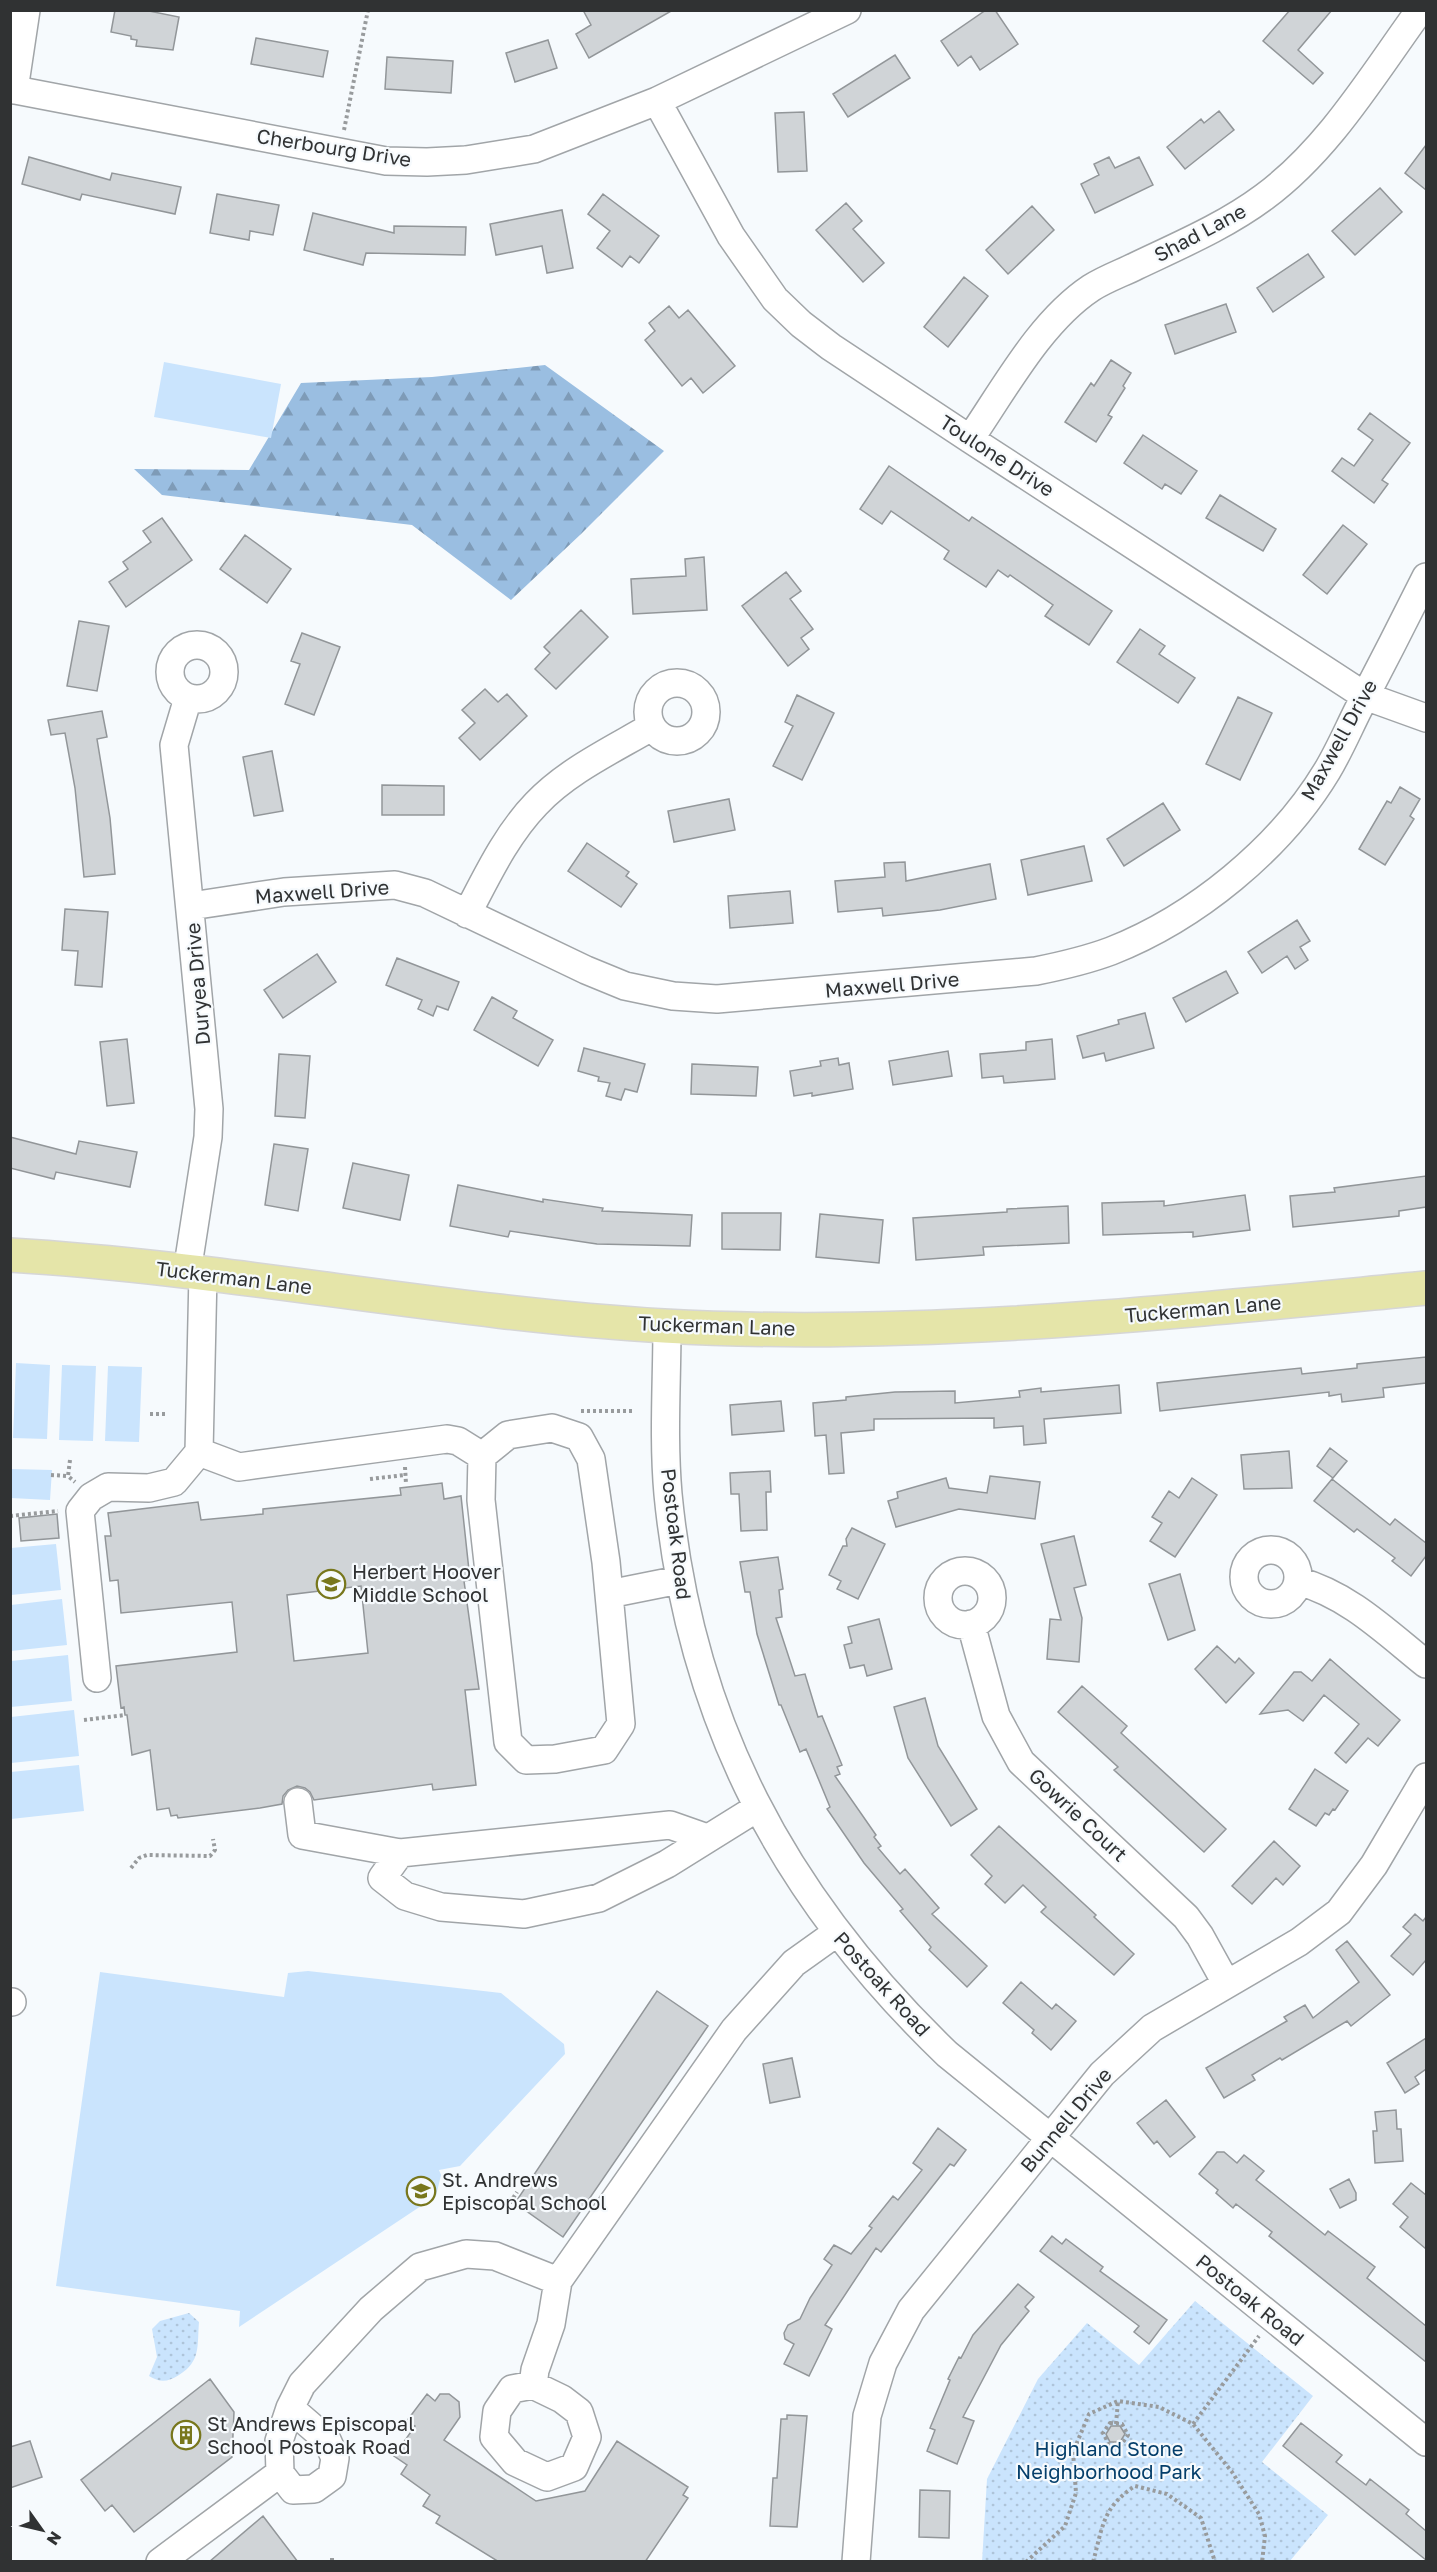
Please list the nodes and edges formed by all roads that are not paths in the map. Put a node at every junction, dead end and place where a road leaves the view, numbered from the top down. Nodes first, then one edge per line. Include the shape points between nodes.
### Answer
1 (26, 10) edge
2 (847, 10) edge
3 (1420, 10) edge
4 (12, 89) edge
5 (657, 101) junction
6 (970, 439) junction
7 (1426, 577) edge
8 (1365, 696) junction
9 (188, 698) dead end
10 (1426, 718) edge
11 (651, 727) dead end
12 (191, 906) junction
13 (467, 914) junction
14 (10, 1255) edge
15 (195, 1273) junction
16 (1426, 1288) edge
17 (667, 1326) junction
18 (199, 1452) junction
19 (482, 1456) junction
20 (679, 1580) junction
21 (1298, 1581) dead end
22 (609, 1594) junction
23 (971, 1624) dead end
24 (1426, 1664) edge
25 (97, 1678) dead end
26 (1426, 1778) edge
27 (298, 1802) dead end
28 (757, 1808) junction
29 (707, 1838) junction
30 (400, 1853) junction
31 (836, 1933) junction
32 (1226, 1983) junction
33 (1050, 2138) junction
34 (558, 2281) junction
35 (533, 2385) dead end
36 (290, 2408) junction
37 (1426, 2442) edge
38 (280, 2473) junction
39 (160, 2562) edge
40 (856, 2562) edge

1 - 4 street
2 - 5 street, Cherbourg Drive
3 - 6 street, Shad Lane via 1333,130 1299,168 1220,226 1093,287 1069,305 1047,327
4 - 5 street, Cherbourg Drive via 339,153 427,162 534,149
5 - 6 street, Toulone Drive via 730,237 775,299 831,347
6 - 8 street, Toulone Drive
7 - 8 street, Maxwell Drive
8 - 10 street, Toulone Drive
8 - 13 street, Maxwell Drive via 1327,771 1285,828 1246,867 1213,893 1139,937 1067,964 1036,971 760,997 673,996 615,982
9 - 12 street, Duryea Drive via 174,745
11 - 13 street via 583,767 536,804 496,858
12 - 13 street, Maxwell Drive via 284,892 395,885 425,893
12 - 15 street, Duryea Drive via 209,1108
14 - 15 main road, Tuckerman Lane via 72,1258
15 - 17 main road, Tuckerman Lane via 472,1309
15 - 18 street, Duryea Drive
16 - 17 main road, Tuckerman Lane via 1032,1322 860,1328
17 - 20 street, Postoak Road via 668,1492
18 - 19 street via 239,1467 447,1439 458,1441
18 - 25 street via 174,1482 149,1488 108,1487 91,1497 80,1511
19 - 22 street via 508,1435 552,1428 579,1437 591,1459
19 - 22 street via 481,1500 508,1742 526,1760 604,1750 621,1724
20 - 22 street
20 - 28 street, Postoak Road via 713,1702
21 - 24 street via 1322,1587 1348,1601
23 - 32 street, Gowrie Court via 996,1716 1021,1762 1186,1917
26 - 32 street, Bunnell Drive via 1374,1866 1339,1912 1299,1942
27 - 30 street via 302,1835
28 - 29 street
28 - 31 street, Postoak Road
29 - 30 street via 670,1825
29 - 30 street via 667,1864 598,1898 524,1914 441,1907 405,1896 382,1878
31 - 33 street, Postoak Road via 939,2047
31 - 34 street via 794,1963 734,2030
32 - 33 street, Bunnell Drive via 1152,2028 1102,2074
33 - 37 street, Postoak Road
33 - 40 street, Bunnell Drive via 911,2310 883,2363 864,2432
34 - 35 street via 551,2324
34 - 36 street via 495,2256 466,2254 420,2267 371,2309 302,2384
36 - 38 street via 279,2441
36 - 38 street via 327,2440 335,2458 332,2476 314,2489 293,2490
38 - 39 street

